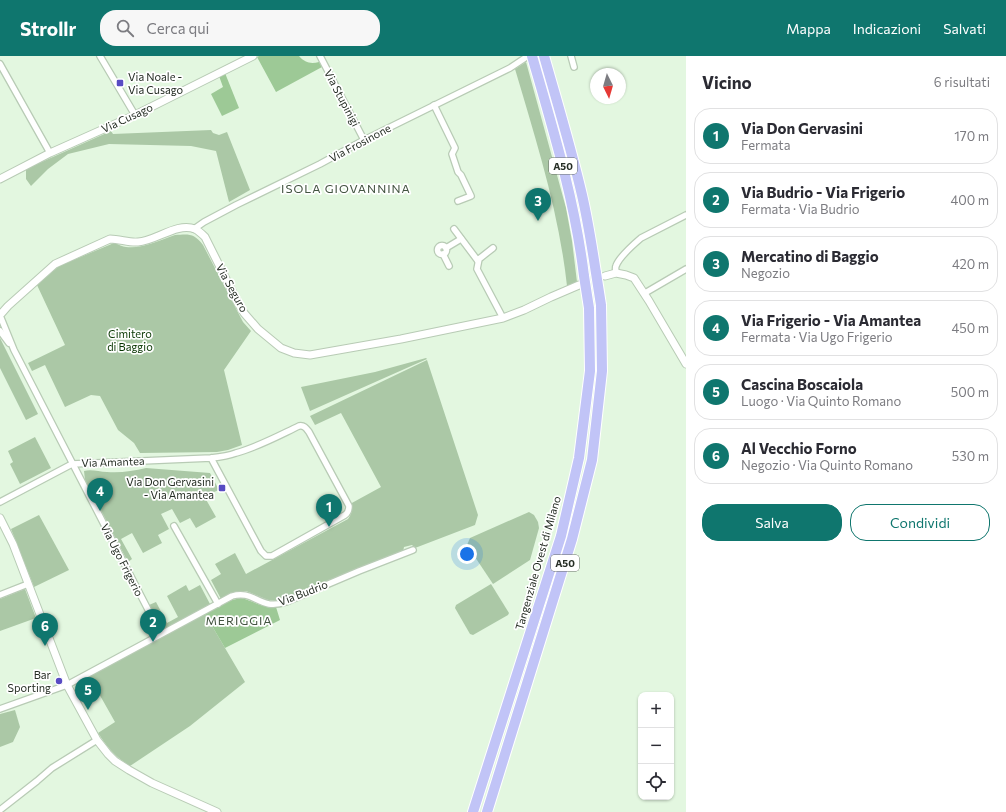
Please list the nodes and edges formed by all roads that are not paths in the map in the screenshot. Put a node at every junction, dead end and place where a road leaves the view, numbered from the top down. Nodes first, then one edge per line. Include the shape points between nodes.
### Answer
1 (100, 56) edge
2 (253, 56) edge
3 (320, 56) edge
4 (544, 56) edge
5 (571, 56) edge
6 (530, 57) edge
7 (244, 58) edge
8 (0, 64) edge
9 (574, 67) dead end
10 (434, 105) junction
11 (135, 115) junction
12 (364, 140) junction
13 (50, 153) junction
14 (0, 179) edge
15 (458, 201) dead end
16 (686, 215) edge
17 (194, 229) junction
18 (454, 229) dead end
19 (461, 239) junction
20 (493, 248) dead end
21 (478, 261) junction
22 (449, 266) dead end
23 (686, 268) edge
24 (616, 273) junction
25 (600, 274) junction
26 (581, 281) junction
27 (645, 293) junction
28 (1, 315) edge
29 (503, 318) junction
30 (0, 331) edge
31 (14, 350) junction
32 (686, 364) edge
33 (211, 458) junction
34 (72, 464) junction
35 (0, 502) edge
36 (0, 518) edge
37 (174, 526) dead end
38 (413, 550) dead end
39 (28, 584) junction
40 (0, 595) edge
41 (218, 604) junction
42 (158, 635) junction
43 (67, 684) junction
44 (0, 709) edge
45 (97, 740) junction
46 (0, 810) edge
47 (217, 812) edge
48 (473, 812) edge
49 (487, 812) edge

1 - 11 street
2 - 7 street, Via Cusago
3 - 12 street, Via Stupinigi
4 - 25 highway, A50 via 580,188
5 - 9 street
6 - 10 street, Via Frosinone
6 - 26 highway, Tangenziale Ovest di Milano / A50 via 569,191 579,240
7 - 11 street, Via Cusago
8 - 13 street
10 - 12 street, Via Frosinone
10 - 15 street via 455,148 452,154 471,196
11 - 13 street, Via Cusago
12 - 17 street, Via Frosinone
13 - 14 street, Via Cusago
16 - 24 street via 642,238 622,256
17 - 28 street via 180,228 138,242 110,239 57,263
17 - 29 street, Via Seguro via 205,237 244,313 258,329 281,348 294,353 310,354 393,341
18 - 19 street
19 - 21 street
19 - 22 street via 446,248 442,245 438,248 437,251 443,254
20 - 21 street
21 - 29 street via 477,269
23 - 27 street
24 - 25 street
24 - 27 street via 634,278
25 - 49 highway, A50, bridge via 602,371 592,460 572,539
26 - 29 street, Via Seguro
26 - 48 highway, Tangenziale Ovest di Milano / A50, bridge via 589,308 590,371 579,458 561,536
27 - 32 street
28 - 31 street
30 - 31 street
31 - 34 street, Via Ugo Frigerio
33 - 33 street, Via Amantea via 246,450 302,425 309,432 349,506 348,513 272,556 266,556
33 - 34 street, Via Amantea
34 - 35 street, Via Amantea
34 - 42 street, Via Ugo Frigerio via 157,627
36 - 39 street
37 - 41 street
38 - 41 street, Via Budrio via 284,603 268,604 248,595 237,594
39 - 40 street
39 - 43 street
41 - 42 street, Via Budrio
42 - 43 street, Via Budrio
43 - 44 street, Via Budrio
43 - 45 street
45 - 46 street via 52,768
45 - 47 street via 115,761 129,770

